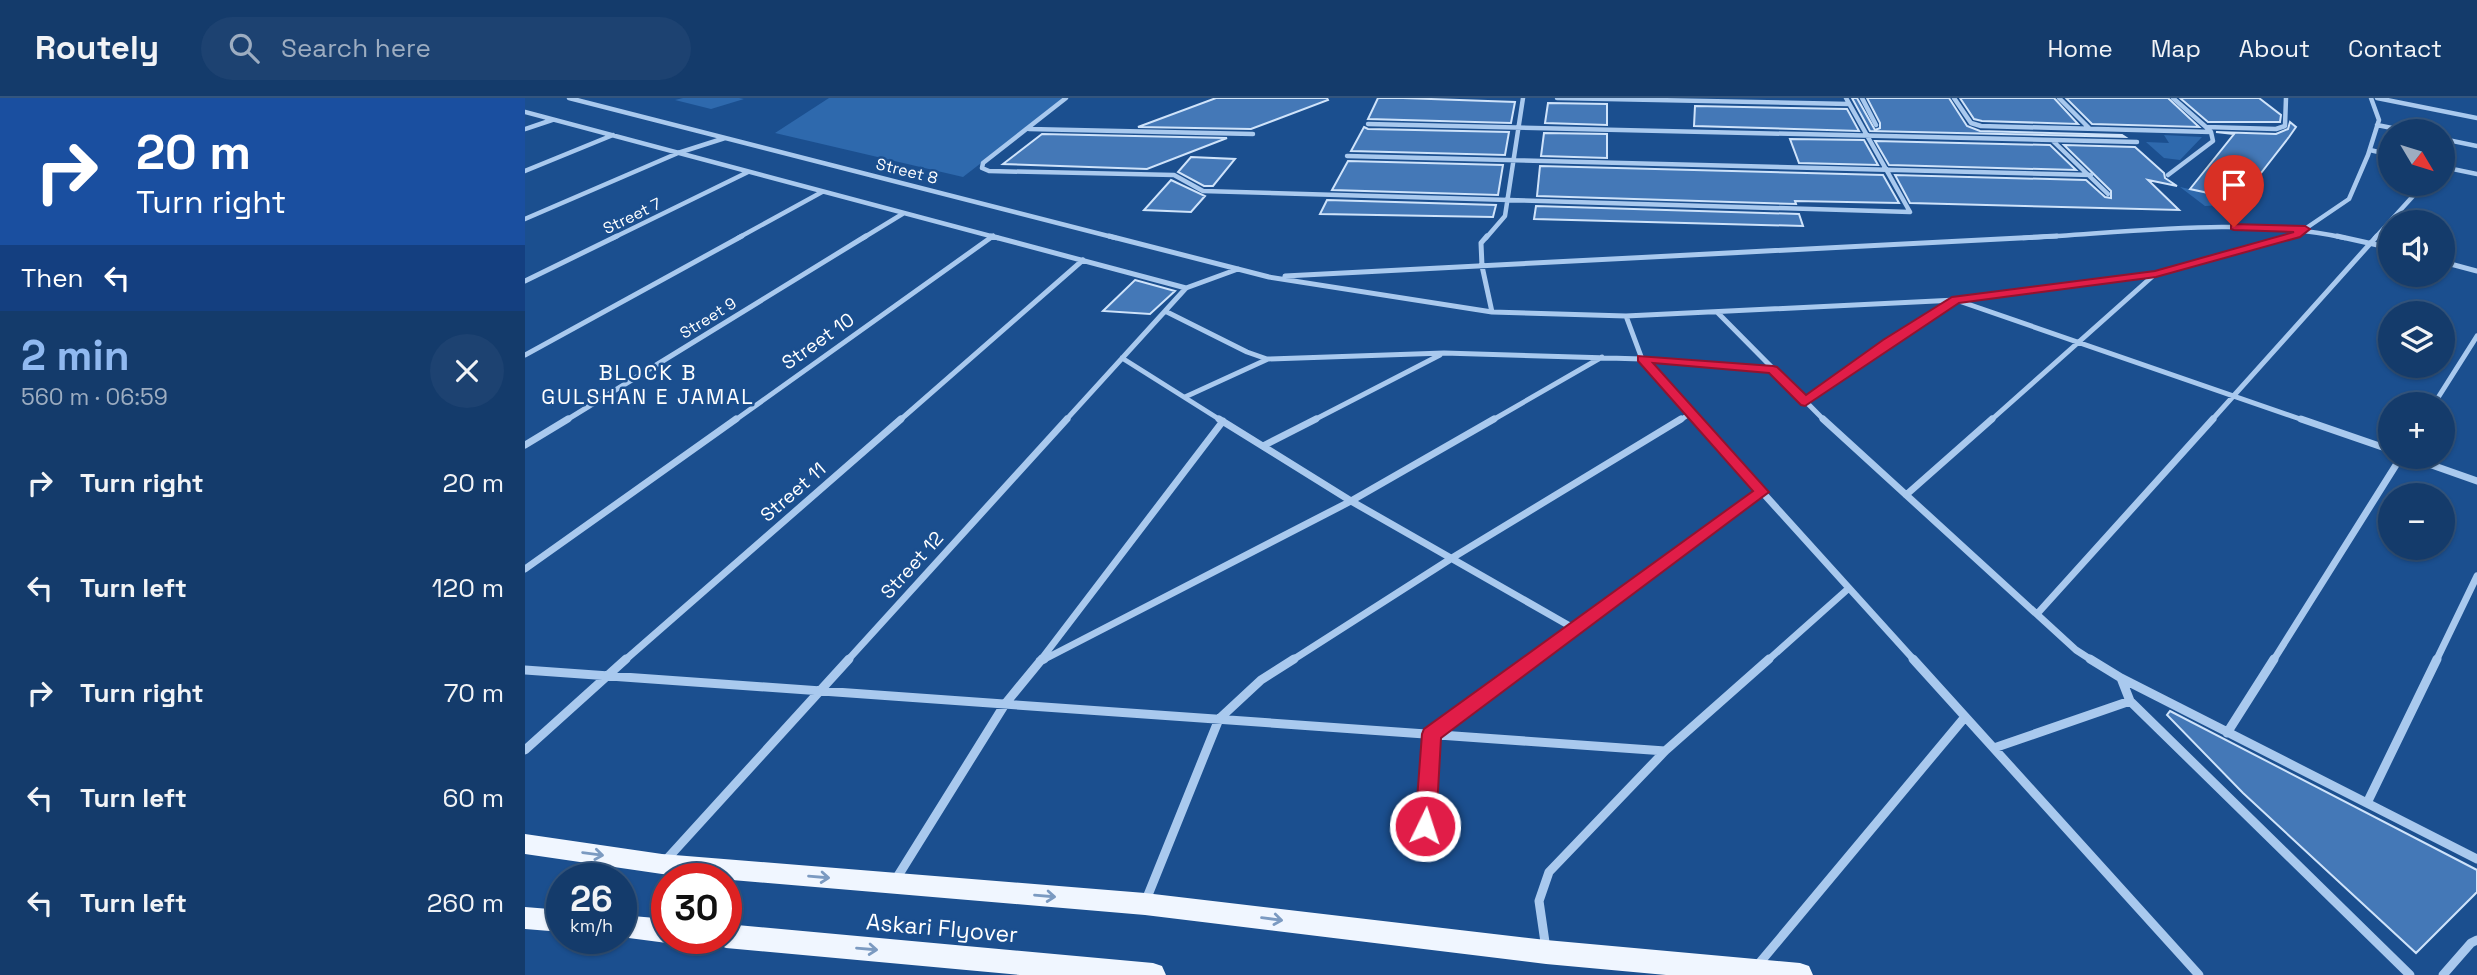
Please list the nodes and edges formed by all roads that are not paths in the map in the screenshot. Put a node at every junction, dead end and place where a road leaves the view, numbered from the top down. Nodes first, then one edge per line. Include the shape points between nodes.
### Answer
1 (569, 98) edge
2 (1066, 98) edge
3 (1523, 98) edge
4 (1557, 98) edge
5 (1846, 98) edge
6 (1863, 98) edge
7 (1954, 98) edge
8 (2059, 98) edge
9 (2173, 98) edge
10 (2286, 98) edge
11 (2371, 98) edge
12 (2377, 98) edge
13 (1849, 104) junction
14 (525, 112) edge
15 (2477, 118) edge
16 (553, 119) junction
17 (1368, 124) dead end
18 (1876, 125) dead end
19 (2377, 125) joint
20 (1518, 127) junction
21 (2206, 127) junction
22 (1029, 128) junction
23 (2089, 128) junction
24 (525, 130) edge
25 (2211, 132) junction
26 (1253, 134) dead end
27 (614, 135) junction
28 (1865, 136) junction
29 (726, 137) junction
30 (2052, 140) junction
31 (2455, 141) edge
32 (2137, 142) dead end
33 (2477, 146) edge
34 (2370, 150) junction
35 (2378, 152) edge
36 (678, 153) junction
37 (1347, 156) dead end
38 (1513, 161) junction
39 (2455, 169) edge
40 (1884, 170) junction
41 (525, 171) edge
42 (749, 172) junction
43 (2168, 174) dead end
44 (2477, 174) edge
45 (2091, 175) junction
46 (822, 192) junction
47 (2108, 194) dead end
48 (2413, 196) edge
49 (1507, 200) junction
50 (904, 213) junction
51 (525, 219) edge
52 (2305, 229) junction
53 (993, 236) junction
54 (2371, 243) junction
55 (2378, 245) edge
56 (1083, 260) junction
57 (2455, 265) edge
58 (1482, 266) junction
59 (1239, 269) junction
60 (2477, 271) edge
61 (2156, 274) junction
62 (1269, 277) junction
63 (525, 281) edge
64 (1186, 288) junction
65 (1956, 299) junction
66 (1165, 311) junction
67 (1492, 312) junction
68 (1717, 313) junction
69 (1626, 316) junction
70 (2477, 336) edge
71 (2077, 342) junction
72 (1444, 353) junction
73 (525, 355) edge
74 (1602, 357) junction
75 (1122, 358) junction
76 (1268, 359) junction
77 (1642, 359) junction
78 (1773, 370) junction
79 (2442, 392) edge
80 (2234, 396) junction
81 (1185, 397) junction
82 (1805, 402) junction
83 (1691, 413) junction
84 (1223, 421) junction
85 (525, 445) edge
86 (1263, 446) junction
87 (2378, 446) edge
88 (2393, 469) edge
89 (2443, 469) edge
90 (2477, 481) edge
91 (1762, 492) junction
92 (1906, 495) junction
93 (1351, 502) junction
94 (1451, 558) junction
95 (525, 569) edge
96 (2477, 576) edge
97 (1849, 588) junction
98 (2037, 614) junction
99 (1575, 629) junction
100 (1040, 661) junction
101 (525, 670) edge
102 (607, 676) junction
103 (2121, 678) junction
104 (818, 691) junction
105 (2130, 701) junction
106 (1005, 704) junction
107 (1965, 717) junction
108 (1219, 719) junction
109 (2227, 733) junction
110 (1431, 734) junction
111 (1994, 748) junction
112 (525, 750) edge
113 (1665, 751) junction
114 (2367, 803) junction
115 (525, 844) edge
116 (1424, 849) dead end
117 (2477, 859) edge
118 (655, 863) edge
119 (663, 863) edge
120 (742, 871) edge
121 (894, 883) junction
122 (1145, 904) junction
123 (525, 918) edge
124 (546, 920) edge
125 (742, 937) edge
126 (2477, 940) edge
127 (1546, 952) junction
128 (1755, 969) junction
129 (1153, 975) edge
130 (1800, 975) edge
131 (2199, 975) edge
132 (2410, 975) edge
133 (2443, 975) edge

1 - 29 street, Street 8
2 - 22 street
3 - 20 street
4 - 13 street
5 - 13 street
6 - 18 street
7 - 23 street via 1975,125
8 - 23 street
9 - 21 street
10 - 21 street via 2285,126
11 - 19 street
12 - 15 street
13 - 28 street
14 - 16 street
16 - 24 street
16 - 27 street
17 - 20 street
19 - 34 street
20 - 28 street
20 - 38 street
21 - 25 street
22 - 26 street
22 - 49 street via 982,168 989,172 1174,175 1203,191
23 - 25 street
25 - 43 street via 2213,141
27 - 36 street
27 - 41 street
28 - 30 street
28 - 40 street
29 - 36 street
29 - 59 street, Street 8
30 - 32 street
30 - 45 street
31 - 33 street
34 - 35 street
34 - 52 street via 2349,199
36 - 42 street
36 - 51 street
37 - 38 street
38 - 40 street
38 - 49 street
39 - 44 street
40 - 45 street
40 - 49 street via 1910,212
42 - 46 street
42 - 63 street, Street 7
45 - 47 street
46 - 50 street
46 - 73 street
48 - 54 street
49 - 58 street via 1505,216 1481,243
50 - 53 street
50 - 85 street, Street 9
52 - 54 street
52 - 58 street via 2234,227
52 - 61 street
53 - 56 street
53 - 95 street, Street 10
54 - 55 street
54 - 80 street
56 - 64 street
56 - 102 street, Street 11
57 - 60 street
58 - 62 street
58 - 67 street
59 - 62 street, Street 8
59 - 64 street
61 - 65 street
61 - 71 street
62 - 67 street
64 - 66 street, Street 12
65 - 68 street
65 - 71 street
65 - 82 street
66 - 75 street, Street 12
66 - 76 street
67 - 69 street
68 - 69 street
68 - 78 street
69 - 77 street
70 - 79 street
71 - 80 street
71 - 92 street
72 - 74 street
72 - 76 street
72 - 86 street
74 - 77 street
74 - 93 street
75 - 81 street
75 - 104 street, Street 12
76 - 81 street
77 - 78 street
77 - 83 street
78 - 82 street
80 - 87 street
80 - 98 street
81 - 84 street
82 - 92 street
83 - 91 street
83 - 94 street
84 - 86 street
84 - 100 street
86 - 93 street
88 - 109 street
89 - 90 street
91 - 97 street
91 - 99 street
92 - 98 street
93 - 94 street
93 - 100 street
94 - 99 street
94 - 108 street via 1261,680
96 - 114 street
97 - 107 street
97 - 113 street
98 - 103 street via 2076,650
99 - 110 street
100 - 106 street
101 - 102 street
102 - 104 street
102 - 112 street, Street 11
103 - 105 street
103 - 109 street
104 - 106 street
104 - 119 street, Street 12
105 - 111 street
105 - 132 street
106 - 108 street
106 - 121 street
107 - 111 street
107 - 128 street
108 - 110 street
108 - 122 street
109 - 114 street
110 - 113 street
110 - 116 street
111 - 131 street
113 - 127 street via 1549,872 1539,901
114 - 117 street
115 -> 118 main road
120 -> 121 main road
121 -> 122 main road
122 -> 127 main road
123 - 124 main road
125 -> 129 main road, Askari Flyover
126 - 133 street
127 - 128 main road
128 - 130 main road

